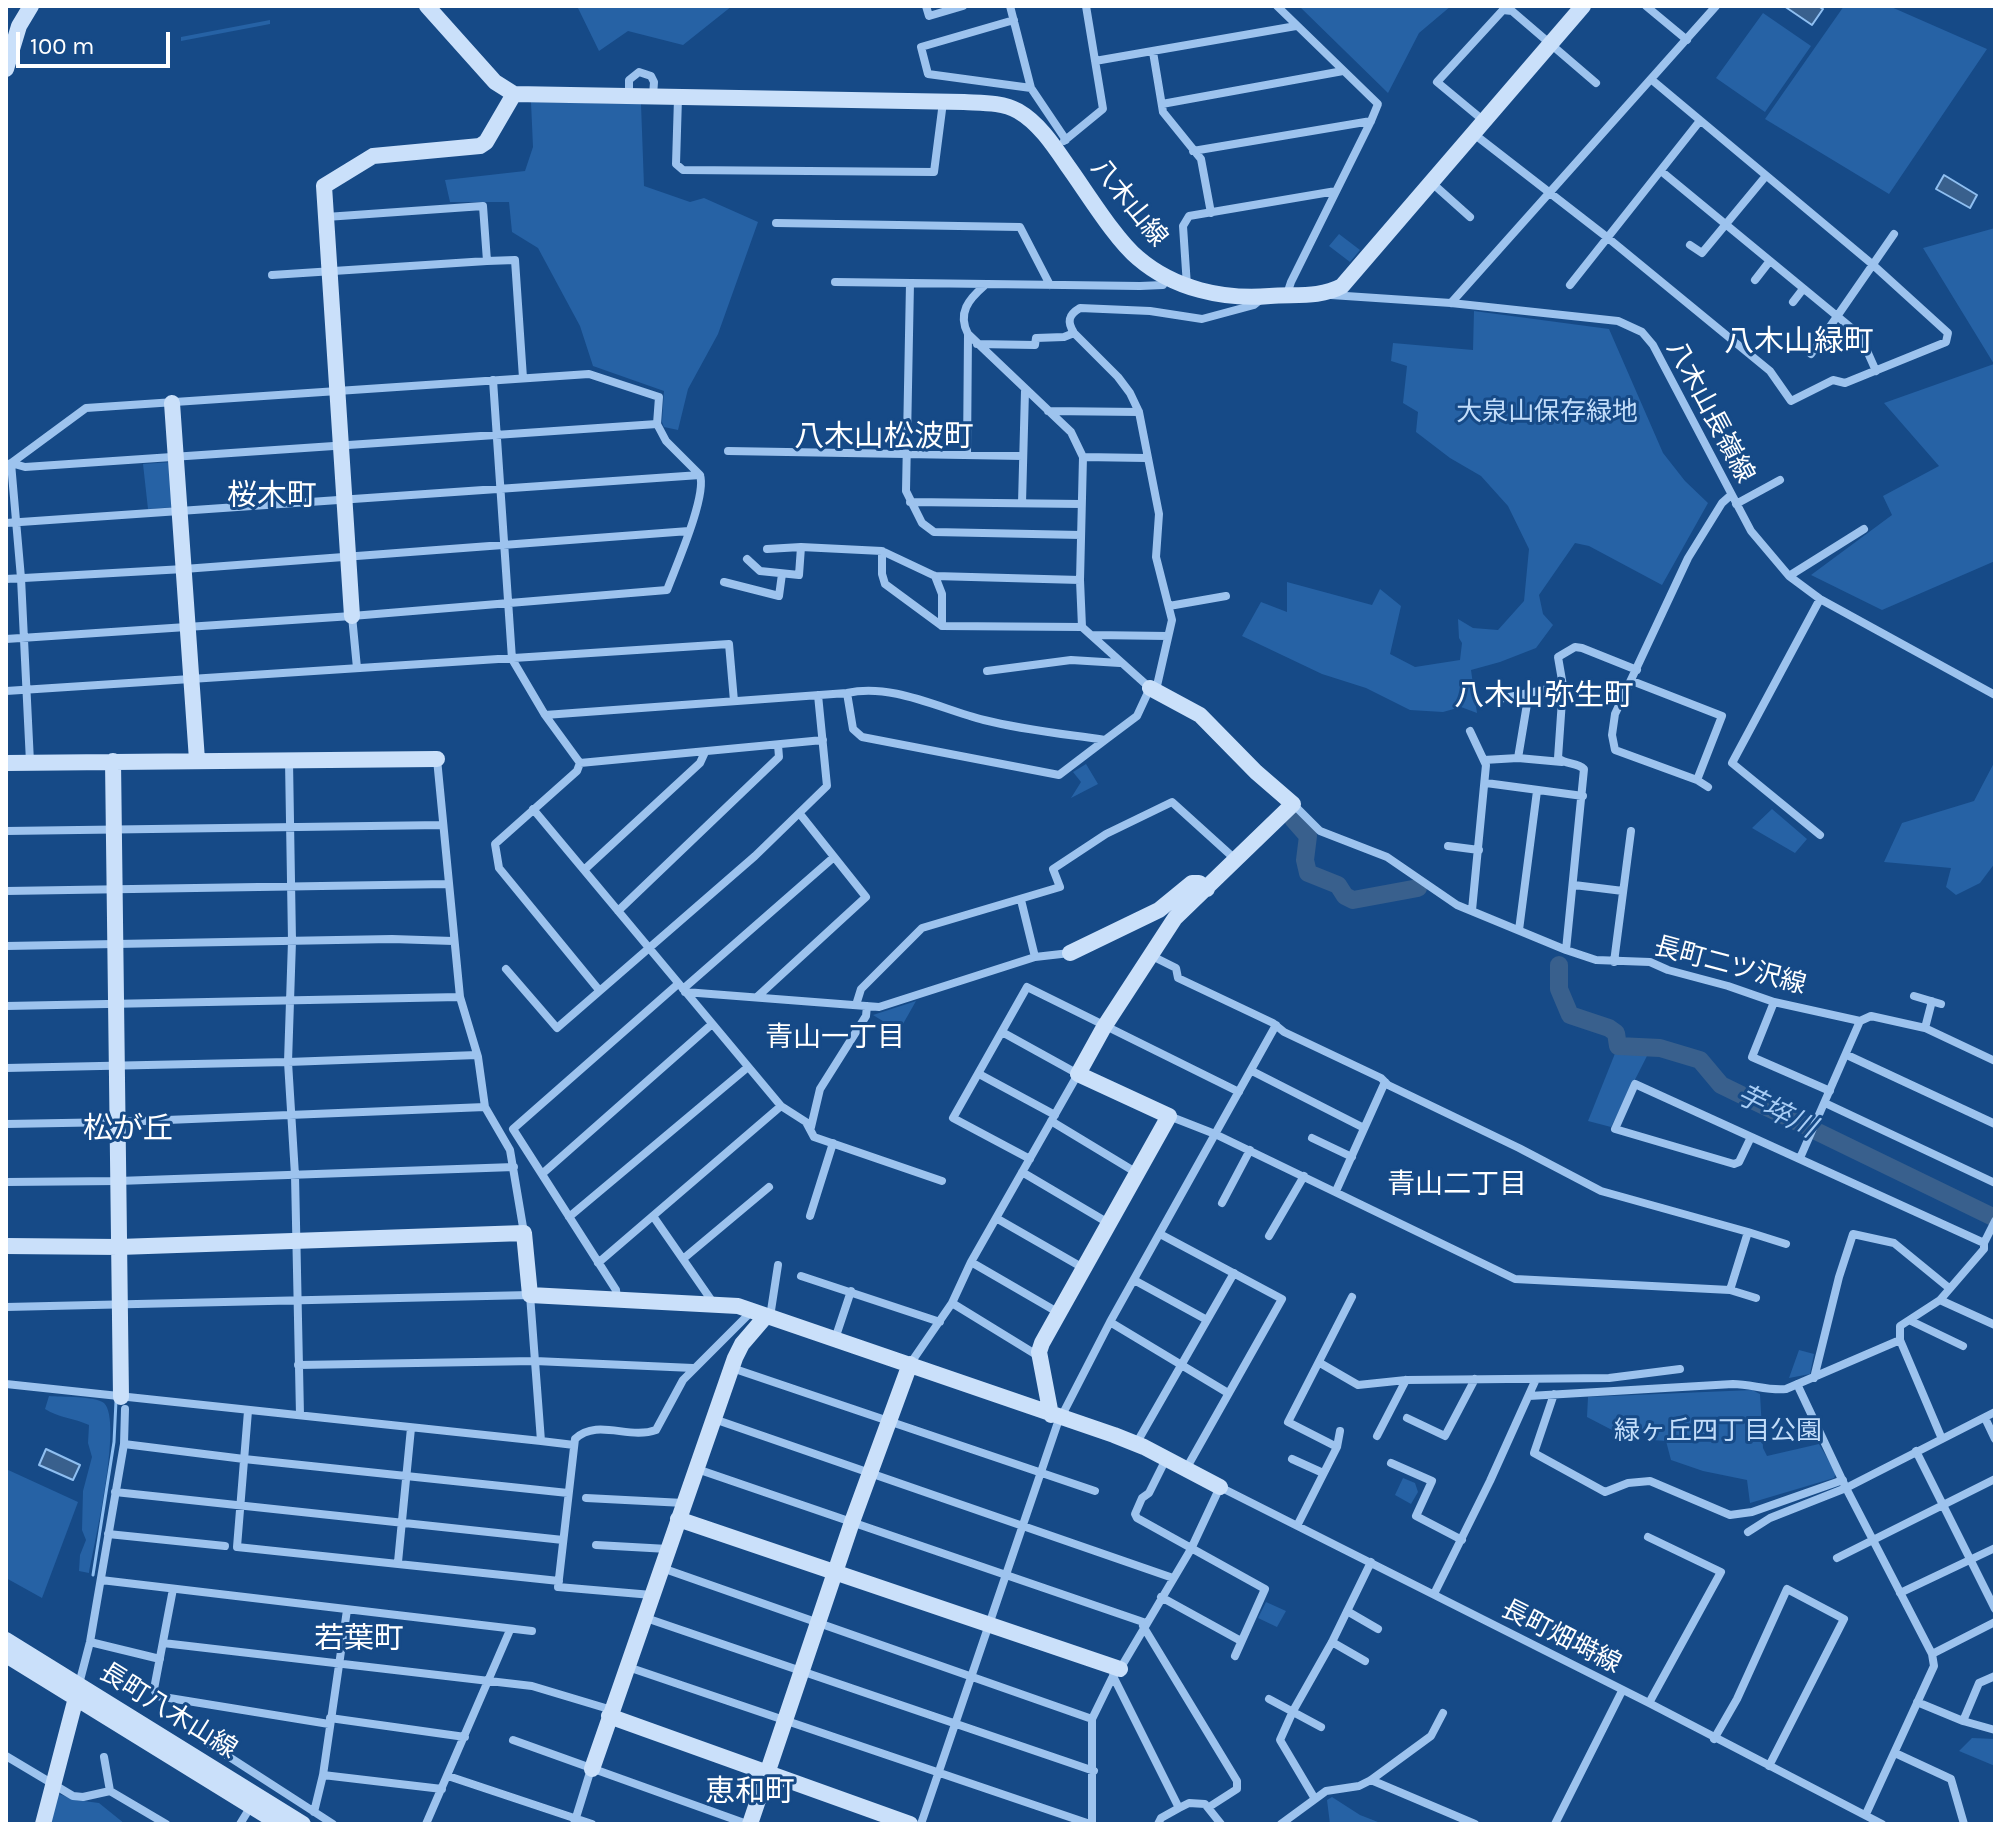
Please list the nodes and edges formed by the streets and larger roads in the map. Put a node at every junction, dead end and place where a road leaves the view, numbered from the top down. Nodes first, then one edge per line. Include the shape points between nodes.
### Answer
1 (31, 6) edge
2 (427, 6) edge
3 (926, 6) edge
4 (963, 6) edge
5 (1010, 6) edge
6 (1277, 6) edge
7 (1583, 6) edge
8 (1716, 6) edge
9 (1090, 7) edge
10 (1648, 7) edge
11 (1014, 20) junction
12 (1296, 26) junction
13 (1687, 40) junction
14 (1551, 43) junction
15 (1153, 52) junction
16 (1095, 61) junction
17 (6, 69) edge
18 (1343, 71) junction
19 (1652, 80) junction
20 (1596, 83) dead end
21 (1031, 88) junction
22 (522, 95) junction
23 (629, 97) junction
24 (653, 97) junction
25 (678, 98) junction
26 (943, 102) junction
27 (1162, 104) junction
28 (1371, 121) junction
29 (1699, 122) junction
30 (1479, 128) junction
31 (1060, 144) junction
32 (1193, 151) junction
33 (1661, 171) junction
34 (1765, 177) junction
35 (1432, 183) junction
36 (1336, 191) junction
37 (1551, 193) junction
38 (1211, 213) junction
39 (325, 217) junction
40 (1470, 217) dead end
41 (776, 223) dead end
42 (1726, 225) junction
43 (1894, 234) dead end
44 (1608, 238) junction
45 (1690, 245) dead end
46 (487, 261) junction
47 (1769, 262) junction
48 (1872, 264) junction
49 (328, 272) junction
50 (272, 275) dead end
51 (1167, 278) junction
52 (1755, 280) dead end
53 (835, 282) dead end
54 (910, 283) junction
55 (1050, 285) junction
56 (1570, 285) dead end
57 (984, 286) junction
58 (1187, 286) junction
59 (1803, 289) junction
60 (1287, 294) junction
61 (1327, 294) junction
62 (1265, 296) junction
63 (1793, 302) dead end
64 (1451, 303) junction
65 (1837, 316) junction
66 (1074, 333) junction
67 (968, 334) junction
68 (977, 344) junction
69 (1811, 354) dead end
70 (1876, 371) junction
71 (523, 378) junction
72 (493, 380) junction
73 (337, 391) junction
74 (1025, 391) junction
75 (172, 403) junction
76 (1048, 411) junction
77 (1139, 412) junction
78 (657, 424) junction
79 (497, 434) junction
80 (340, 446) junction
81 (728, 451) dead end
82 (907, 454) junction
83 (967, 455) junction
84 (1023, 456) junction
85 (177, 457) junction
86 (1083, 457) junction
87 (1146, 458) junction
88 (8, 465) edge
89 (700, 475) junction
90 (1780, 480) dead end
91 (501, 489) junction
92 (1733, 499) junction
93 (344, 500) junction
94 (910, 502) junction
95 (1022, 503) junction
96 (1081, 504) junction
97 (180, 512) junction
98 (6, 523) edge
99 (17, 523) junction
100 (1864, 529) dead end
101 (689, 531) junction
102 (1081, 535) junction
103 (505, 543) junction
104 (801, 547) junction
105 (767, 549) dead end
106 (882, 551) junction
107 (348, 556) junction
108 (747, 559) dead end
109 (184, 569) junction
110 (782, 574) junction
111 (935, 576) junction
112 (1789, 576) junction
113 (21, 578) junction
114 (6, 579) edge
115 (1080, 580) junction
116 (724, 582) dead end
117 (1226, 596) dead end
118 (1820, 599) junction
119 (508, 603) junction
120 (1169, 606) junction
121 (352, 616) junction
122 (942, 626) junction
123 (1082, 627) junction
124 (189, 628) junction
125 (1092, 635) junction
126 (1168, 636) junction
127 (24, 638) junction
128 (6, 639) edge
129 (512, 659) junction
130 (1121, 663) junction
131 (357, 668) junction
132 (1637, 670) junction
133 (987, 671) dead end
134 (190, 680) junction
135 (1632, 681) junction
136 (1563, 686) junction
137 (26, 690) junction
138 (1153, 690) junction
139 (6, 691) edge
140 (1529, 692) junction
141 (847, 693) junction
142 (818, 695) junction
143 (1995, 695) edge
144 (1499, 699) dead end
145 (734, 701) junction
146 (545, 715) junction
147 (1470, 731) dead end
148 (823, 740) junction
149 (1105, 740) junction
150 (778, 745) junction
151 (705, 752) junction
152 (1518, 758) junction
153 (437, 759) joint
154 (197, 760) junction
155 (289, 760) junction
156 (1484, 760) junction
157 (113, 761) junction
158 (30, 762) junction
159 (1563, 762) junction
160 (6, 763) edge
161 (580, 763) junction
162 (1697, 780) junction
163 (1486, 783) junction
164 (1708, 787) dead end
165 (1537, 791) junction
166 (1583, 796) junction
167 (1293, 804) junction
168 (533, 809) junction
169 (800, 814) junction
170 (443, 825) junction
171 (289, 827) junction
172 (114, 829) junction
173 (6, 831) edge
174 (1631, 831) dead end
175 (1820, 835) dead end
176 (1448, 846) dead end
177 (1479, 850) junction
178 (834, 857) junction
179 (1235, 859) junction
180 (584, 870) junction
181 (448, 884) junction
182 (1574, 885) junction
183 (292, 887) junction
184 (115, 889) junction
185 (1207, 889) junction
186 (6, 891) edge
187 (1623, 891) junction
188 (1021, 900) junction
189 (1472, 910) junction
190 (618, 911) junction
191 (1519, 930) junction
192 (292, 941) junction
193 (453, 941) junction
194 (115, 944) junction
195 (6, 946) edge
196 (648, 948) junction
197 (1566, 950) junction
198 (1070, 953) joint
199 (1152, 956) junction
200 (1035, 957) junction
201 (1614, 962) junction
202 (506, 969) dead end
203 (682, 988) junction
204 (599, 990) junction
205 (1914, 996) dead end
206 (460, 997) junction
207 (757, 997) junction
208 (289, 1002) junction
209 (1774, 1002) junction
210 (117, 1005) junction
211 (856, 1005) junction
212 (6, 1006) edge
213 (867, 1006) junction
214 (1860, 1021) junction
215 (712, 1024) junction
216 (1276, 1025) junction
217 (1104, 1027) junction
218 (1925, 1028) junction
219 (1002, 1032) junction
220 (477, 1055) junction
221 (1847, 1055) junction
222 (1995, 1061) edge
223 (288, 1062) junction
224 (118, 1066) junction
225 (748, 1067) junction
226 (6, 1068) edge
227 (1252, 1071) junction
228 (979, 1074) junction
229 (1078, 1074) junction
230 (1385, 1082) junction
231 (1830, 1091) junction
232 (1239, 1092) junction
233 (1825, 1103) junction
234 (781, 1106) junction
235 (485, 1107) junction
236 (291, 1116) junction
237 (1169, 1116) junction
238 (1053, 1118) junction
239 (118, 1122) junction
240 (6, 1124) edge
241 (1995, 1124) edge
242 (811, 1127) junction
243 (1364, 1128) junction
244 (1215, 1134) junction
245 (1751, 1137) junction
246 (1312, 1138) dead end
247 (833, 1143) junction
248 (1250, 1150) junction
249 (1352, 1157) junction
250 (1800, 1158) junction
251 (1030, 1159) junction
252 (514, 1167) junction
253 (1022, 1172) junction
254 (1137, 1173) junction
255 (542, 1174) junction
256 (295, 1175) junction
257 (1304, 1176) junction
258 (118, 1181) junction
259 (942, 1181) dead end
260 (6, 1182) edge
261 (1995, 1183) edge
262 (769, 1187) dead end
263 (1336, 1191) junction
264 (1222, 1203) dead end
265 (653, 1216) junction
266 (810, 1216) dead end
267 (569, 1217) junction
268 (996, 1218) junction
269 (1994, 1222) edge
270 (1110, 1224) junction
271 (1748, 1232) junction
272 (524, 1233) junction
273 (1160, 1234) junction
274 (1269, 1236) dead end
275 (296, 1241) junction
276 (1786, 1244) dead end
277 (6, 1246) edge
278 (1984, 1246) junction
279 (119, 1247) junction
280 (1995, 1254) edge
281 (683, 1259) junction
282 (971, 1262) junction
283 (598, 1263) junction
284 (778, 1265) dead end
285 (1085, 1269) junction
286 (1234, 1273) junction
287 (801, 1276) dead end
288 (1134, 1280) junction
289 (1949, 1288) junction
290 (1730, 1290) junction
291 (851, 1291) junction
292 (530, 1295) junction
293 (1352, 1297) dead end
294 (1756, 1298) dead end
295 (617, 1299) junction
296 (1940, 1300) junction
297 (297, 1301) junction
298 (952, 1303) junction
299 (714, 1304) junction
300 (121, 1306) junction
301 (6, 1307) edge
302 (1059, 1313) junction
303 (763, 1314) junction
304 (1207, 1320) junction
305 (1911, 1321) junction
306 (940, 1322) junction
307 (1110, 1322) junction
308 (1995, 1325) edge
309 (835, 1339) junction
310 (1900, 1340) junction
311 (1963, 1346) dead end
312 (1040, 1357) junction
313 (535, 1361) junction
314 (1320, 1363) junction
315 (910, 1364) junction
316 (298, 1365) junction
317 (1180, 1365) junction
318 (732, 1367) junction
319 (693, 1368) junction
320 (1680, 1369) dead end
321 (1814, 1378) junction
322 (1475, 1379) junction
323 (1536, 1379) junction
324 (1406, 1380) junction
325 (6, 1384) edge
326 (1797, 1384) junction
327 (1228, 1393) junction
328 (1554, 1394) junction
329 (1529, 1396) junction
330 (123, 1403) junction
331 (248, 1411) junction
332 (1995, 1412) edge
333 (300, 1415) junction
334 (1056, 1416) junction
335 (1407, 1418) dead end
336 (1985, 1418) junction
337 (714, 1419) junction
338 (889, 1419) junction
339 (411, 1428) junction
340 (1340, 1431) dead end
341 (1377, 1436) dead end
342 (1942, 1439) junction
343 (1995, 1439) edge
344 (541, 1441) junction
345 (124, 1444) junction
346 (1136, 1444) junction
347 (574, 1445) junction
348 (1337, 1447) junction
349 (1916, 1451) junction
350 (244, 1459) junction
351 (1166, 1459) junction
352 (1292, 1459) dead end
353 (1391, 1463) dead end
354 (696, 1468) junction
355 (1186, 1469) junction
356 (1043, 1472) junction
357 (870, 1473) junction
358 (1323, 1473) junction
359 (407, 1477) junction
360 (1995, 1479) edge
361 (1844, 1484) junction
362 (1220, 1487) junction
363 (1095, 1491) dead end
364 (115, 1492) junction
365 (568, 1493) junction
366 (586, 1498) dead end
367 (241, 1505) junction
368 (1943, 1507) junction
369 (681, 1511) junction
370 (402, 1522) junction
371 (852, 1522) junction
372 (1298, 1524) junction
373 (1024, 1526) junction
374 (1748, 1532) dead end
375 (108, 1534) junction
376 (1648, 1537) dead end
377 (563, 1540) junction
378 (1462, 1540) junction
379 (1873, 1540) junction
380 (596, 1545) dead end
381 (225, 1546) dead end
382 (1995, 1548) edge
383 (1191, 1549) junction
384 (669, 1550) junction
385 (1837, 1558) dead end
386 (1969, 1560) junction
387 (398, 1562) junction
388 (1371, 1562) junction
389 (662, 1568) junction
390 (836, 1572) junction
391 (1008, 1575) junction
392 (1173, 1578) junction
393 (101, 1580) junction
394 (559, 1581) junction
395 (173, 1589) junction
396 (1900, 1593) junction
397 (1434, 1594) junction
398 (653, 1595) junction
399 (1161, 1597) junction
400 (1995, 1609) edge
401 (347, 1610) junction
402 (1347, 1611) junction
403 (646, 1618) junction
404 (1995, 1622) edge
405 (818, 1624) junction
406 (1144, 1625) junction
407 (991, 1626) junction
408 (1378, 1629) dead end
409 (510, 1630) junction
410 (532, 1631) dead end
411 (6, 1640) edge
412 (1241, 1641) junction
413 (90, 1642) junction
414 (1332, 1642) junction
415 (163, 1643) junction
416 (1932, 1654) junction
417 (6, 1655) edge
418 (1235, 1656) dead end
419 (160, 1659) junction
420 (1365, 1661) dead end
421 (339, 1664) junction
422 (627, 1667) junction
423 (801, 1671) junction
424 (1117, 1673) junction
425 (1995, 1676) edge
426 (973, 1677) junction
427 (487, 1682) junction
428 (77, 1691) junction
429 (1622, 1691) junction
430 (1269, 1699) dead end
431 (1917, 1702) junction
432 (1649, 1703) junction
433 (1293, 1711) junction
434 (611, 1713) junction
435 (1443, 1713) dead end
436 (1092, 1719) junction
437 (784, 1720) junction
438 (329, 1721) junction
439 (1963, 1721) junction
440 (957, 1724) junction
441 (1321, 1727) dead end
442 (1995, 1730) edge
443 (465, 1737) junction
444 (1714, 1739) junction
445 (203, 1740) dead end
446 (513, 1740) dead end
447 (1895, 1753) junction
448 (6, 1756) edge
449 (104, 1757) dead end
450 (1769, 1766) junction
451 (592, 1769) junction
452 (1094, 1771) junction
453 (940, 1772) junction
454 (767, 1773) junction
455 (323, 1775) junction
456 (448, 1776) junction
457 (1371, 1780) junction
458 (54, 1785) junction
459 (442, 1789) junction
460 (110, 1791) junction
461 (1315, 1799) junction
462 (251, 1806) junction
463 (1209, 1807) junction
464 (1179, 1808) junction
465 (1866, 1814) junction
466 (309, 1818) edge
467 (575, 1821) edge
468 (43, 1824) edge
469 (166, 1824) edge
470 (240, 1824) edge
471 (280, 1824) edge
472 (333, 1824) edge
473 (426, 1824) edge
474 (592, 1824) edge
475 (748, 1824) edge
476 (910, 1824) edge
477 (922, 1824) edge
478 (1091, 1824) edge
479 (1158, 1824) edge
480 (1221, 1824) edge
481 (1281, 1824) edge
482 (1475, 1824) edge
483 (1555, 1824) edge
484 (1882, 1824) edge
485 (1964, 1824) edge

1 - 17 street
2 - 22 street via 495,82
3 - 4 street via 929,16
5 - 11 street
6 - 12 street
7 - 14 street
8 - 13 street
9 - 16 street
10 - 13 street
11 - 21 street
11 - 21 street via 921,47 928,74
12 - 15 street
12 - 18 street
13 - 19 street
14 - 20 street
14 - 30 street
14 - 30 street via 1512,11 1503,10 1437,82
15 - 16 street
15 - 27 street
16 - 31 street via 1103,109
18 - 27 street
18 - 28 street via 1377,100
19 - 29 street
19 - 37 street
21 - 31 street
22 - 23 street, 八木山線
22 - 39 street via 480,146 373,156 328,182 323,192
23 - 24 street, 八木山線
23 - 24 street via 629,80 639,72 651,76
24 - 25 street, 八木山線
25 - 26 street, 八木山線
25 - 26 street via 676,164 683,170 934,172
26 - 31 street, 八木山線 via 999,104 1017,110
27 - 32 street
28 - 32 street
28 - 36 street
29 - 33 street
29 - 34 street
30 - 35 street
30 - 37 street
31 - 51 street, 八木山線 via 1136,257
32 - 38 street via 1201,159
33 - 42 street
33 - 44 street
34 - 42 street
34 - 48 street
35 - 40 street
35 - 61 street via 1349,280
36 - 38 street
36 - 60 street
37 - 44 street
37 - 64 street
38 - 58 street via 1189,216 1183,226
39 - 46 street via 483,206
39 - 49 street
41 - 55 street via 1020,227
42 - 45 street via 1702,253
42 - 47 street
43 - 48 street
44 - 56 street
44 - 70 street via 1770,371 1791,401 1833,380 1845,383
46 - 49 street
46 - 71 street via 515,260
47 - 52 street
47 - 59 street
48 - 65 street
48 - 70 street via 1948,333 1946,342
49 - 50 street
49 - 73 street
51 - 55 street via 1163,285
51 - 58 street, 八木山線
53 - 54 street
54 - 57 street
54 - 82 street
55 - 57 street
57 - 67 street via 964,311
58 - 62 street, 八木山線 via 1213,294
59 - 63 street
59 - 65 street
60 - 61 street, 八木山線
60 - 62 street, 八木山線
61 - 64 street, 八木山長嶺線
62 - 66 street via 1254,305 1202,319 1080,308 1069,318
64 - 92 street, 八木山長嶺線 via 1618,321 1642,332
65 - 69 street
65 - 70 street via 1860,335
66 - 68 street via 1036,338 1035,345
66 - 77 street via 1118,377
67 - 68 street
67 - 83 street
68 - 74 street
71 - 72 street
71 - 78 street via 589,374 659,397
72 - 73 street
72 - 79 street
73 - 75 street
73 - 80 street
74 - 76 street
74 - 84 street
75 - 85 street
75 - 88 street via 86,408
76 - 77 street
76 - 86 street via 1071,432
77 - 87 street
78 - 79 street
78 - 89 street via 666,441
79 - 80 street
79 - 91 street
80 - 85 street
80 - 93 street
81 - 82 street
82 - 83 street
82 - 94 street
83 - 84 street
84 - 95 street
85 - 88 street
85 - 97 street
86 - 87 street
86 - 96 street
87 - 120 street via 1159,514 1156,557
88 - 99 street
89 - 91 street
89 - 101 street via 703,484
90 - 92 street
91 - 93 street
91 - 103 street
92 - 112 street, 八木山長嶺線 via 1751,531
92 - 132 street via 1722,503 1688,558
93 - 97 street
93 - 107 street
94 - 95 street
94 - 102 street via 934,532
95 - 96 street
96 - 102 street
97 - 99 street
97 - 109 street
98 - 99 street
99 - 113 street
100 - 112 street
101 - 103 street
101 - 119 street via 667,590
102 - 115 street
103 - 107 street
103 - 119 street
104 - 105 street
104 - 106 street
104 - 110 street via 799,575
106 - 111 street
106 - 122 street via 885,584
107 - 109 street
107 - 121 street
108 - 110 street via 760,571
109 - 113 street
109 - 124 street
110 - 116 street via 779,596
111 - 115 street
111 - 122 street via 942,594
112 - 118 street, 八木山長嶺線
113 - 114 street
113 - 127 street
115 - 123 street
117 - 120 street
118 - 143 street, 八木山長嶺線
118 - 175 street via 1732,763
119 - 121 street
119 - 129 street
120 - 126 street
121 - 124 street
121 - 131 street
122 - 123 street
123 - 125 street
124 - 127 street
124 - 134 street
125 - 126 street
125 - 130 street
126 - 138 street
127 - 128 street
127 - 137 street
129 - 131 street
129 - 145 street via 729,644
129 - 146 street
130 - 133 street via 1071,660
130 - 138 street
131 - 134 street
132 - 135 street
132 - 136 street via 1575,647 1558,657
134 - 137 street
134 - 154 street
135 - 162 street via 1615,714 1615,750
135 - 162 street via 1722,716
136 - 140 street
136 - 159 street via 1558,758
137 - 139 street
137 - 158 street
138 - 149 street via 1137,716
138 - 167 street via 1200,715
140 - 144 street
140 - 152 street
141 - 142 street
141 - 149 street via 865,689 984,721
141 - 149 street via 853,729 862,737 1059,775
142 - 145 street
142 - 148 street
145 - 146 street
146 - 161 street
147 - 156 street
148 - 150 street
148 - 169 street via 827,786
150 - 151 street
150 - 190 street via 779,757
151 - 161 street
151 - 180 street via 700,763
152 - 156 street
152 - 159 street
153 - 155 street
153 - 170 street
154 - 155 street
154 - 157 street
155 - 171 street
156 - 163 street
157 - 158 street
157 - 172 street
158 - 160 street
159 - 166 street via 1584,769
161 - 168 street
162 - 164 street
163 - 165 street
163 - 177 street
165 - 166 street
165 - 191 street
166 - 182 street
167 - 179 street
167 - 189 street, 長町二ツ沢線 via 1320,831 1387,857
168 - 180 street
168 - 204 street via 495,844 499,868
169 - 178 street
169 - 196 street
170 - 171 street
170 - 181 street
171 - 172 street
171 - 183 street
172 - 173 street
172 - 184 street
174 - 187 street
176 - 177 street
177 - 189 street
178 - 203 street
178 - 207 street via 866,897
179 - 185 street
179 - 188 street via 1172,802 1106,834 1053,869 1060,887
180 - 190 street
181 - 183 street
181 - 193 street
182 - 187 street
182 - 197 street
183 - 184 street
183 - 192 street
184 - 186 street
184 - 194 street
185 - 198 street via 1192,883 1159,910
185 - 199 street via 1175,918
187 - 201 street
188 - 200 street
188 - 211 street via 922,928 861,989
189 - 191 street, 長町二ツ沢線
190 - 196 street
191 - 197 street, 長町二ツ沢線
192 - 193 street
192 - 194 street
192 - 208 street
193 - 206 street
194 - 195 street
194 - 210 street
196 - 203 street
196 - 204 street
197 - 201 street, 長町二ツ沢線
198 - 200 street
199 - 216 street via 1176,968 1178,978
199 - 217 street
200 - 213 street via 879,1007
201 - 209 street, 長町二ツ沢線 via 1650,962
202 - 204 street via 557,1028
203 - 207 street
203 - 215 street
203 - 255 street via 513,1129
205 - 218 street via 1937,1003
206 - 208 street
206 - 220 street
207 - 211 street
208 - 210 street
208 - 223 street
209 - 214 street, 長町二ツ沢線
209 - 231 street via 1752,1057
210 - 212 street
210 - 224 street
211 - 213 street
213 - 242 street via 866,1016 820,1089
214 - 218 street, 長町二ツ沢線 via 1871,1016
214 - 221 street
215 - 225 street
215 - 255 street
216 - 227 street
216 - 230 street
217 - 219 street via 1027,987
217 - 229 street
217 - 232 street
218 - 222 street, 長町二ツ沢線
219 - 228 street
219 - 229 street
220 - 223 street
220 - 235 street
221 - 231 street
221 - 241 street
223 - 224 street
223 - 236 street
224 - 226 street
224 - 239 street
225 - 234 street
225 - 267 street
227 - 232 street
227 - 243 street
228 - 238 street
228 - 251 street via 953,1118
229 - 237 street
229 - 238 street
230 - 243 street
230 - 271 street via 1601,1191
231 - 233 street
232 - 244 street
233 - 250 street
233 - 261 street
234 - 242 street
234 - 265 street
235 - 236 street
235 - 252 street
236 - 239 street
236 - 256 street
237 - 244 street
237 - 254 street
238 - 251 street
238 - 254 street
239 - 240 street
239 - 258 street
242 - 247 street via 814,1137
243 - 249 street
244 - 248 street
244 - 273 street
245 - 245 street via 1635,1084 1615,1129 1734,1164
245 - 250 street
246 - 249 street
247 - 259 street
247 - 266 street
248 - 257 street
248 - 264 street
249 - 263 street
250 - 278 street
251 - 253 street
252 - 256 street
252 - 272 street
253 - 268 street
253 - 270 street
254 - 270 street
255 - 267 street
256 - 258 street
256 - 275 street
257 - 263 street
257 - 274 street
258 - 260 street
258 - 279 street
262 - 281 street
263 - 290 street via 1515,1279
265 - 281 street
265 - 283 street
267 - 283 street
268 - 282 street
268 - 285 street
269 - 278 street
270 - 285 street
271 - 276 street
271 - 290 street
272 - 275 street
272 - 292 street
273 - 286 street
273 - 288 street
275 - 279 street
275 - 297 street
277 - 279 street
278 - 280 street
278 - 289 street
279 - 300 street
281 - 299 street
282 - 298 street
282 - 302 street
283 - 295 street
284 - 303 street
285 - 302 street
286 - 304 street
286 - 327 street via 1282,1299
287 - 291 street
288 - 304 street
288 - 307 street
289 - 296 street
289 - 321 street via 1894,1243 1853,1234
290 - 294 street
291 - 306 street
291 - 309 street
292 - 295 street
292 - 297 street
292 - 313 street
293 - 314 street
295 - 299 street
296 - 305 street
296 - 308 street
297 - 300 street
297 - 316 street
298 - 306 street
298 - 312 street
299 - 303 street
300 - 301 street
300 - 330 street
302 - 312 street
303 - 309 street
303 - 318 street
303 - 319 street
304 - 317 street
305 - 310 street via 1900,1326
305 - 311 street
306 - 315 street
307 - 317 street
307 - 334 street
309 - 315 street
310 - 321 street
310 - 342 street
312 - 334 street
313 - 316 street
313 - 319 street
313 - 344 street
314 - 324 street via 1358,1385
314 - 348 street via 1288,1422
315 - 334 street
315 - 338 street
316 - 333 street
317 - 327 street
317 - 346 street
318 - 337 street
318 - 338 street
319 - 347 street via 656,1430 644,1434 592,1428
320 - 323 street via 1609,1378
321 - 326 street
322 - 323 street
322 - 324 street
322 - 335 street via 1445,1436
323 - 329 street
324 - 341 street
325 - 330 street
326 - 328 street via 1774,1390 1733,1384
326 - 361 street
327 - 355 street
328 - 329 street
328 - 361 street via 1534,1453 1605,1492 1650,1481 1716,1511 1739,1515
329 - 378 street
330 - 331 street
330 - 345 street
331 - 333 street
331 - 350 street
332 - 336 street
333 - 339 street
334 - 346 street
334 - 356 street
336 - 342 street
336 - 343 street
337 - 354 street
337 - 357 street
338 - 356 street
338 - 357 street
339 - 344 street
339 - 359 street
340 - 348 street
342 - 349 street
344 - 347 street
345 - 350 street
345 - 364 street
346 - 351 street
347 - 365 street
348 - 358 street
349 - 361 street
349 - 368 street
350 - 359 street
350 - 367 street
351 - 355 street
351 - 383 street via 1135,1514
352 - 358 street
353 - 378 street via 1432,1481 1416,1516
354 - 369 street
354 - 371 street
355 - 362 street
356 - 363 street
356 - 373 street
357 - 371 street
357 - 373 street
358 - 372 street
359 - 365 street
359 - 370 street
360 - 368 street
361 - 374 street
361 - 379 street
362 - 372 street, 長町畑塒線
362 - 383 street
364 - 367 street
364 - 375 street
365 - 377 street
366 - 369 street
367 - 370 street
367 - 387 street via 237,1547
368 - 379 street
368 - 386 street
369 - 384 street
369 - 390 street
370 - 377 street
370 - 387 street
371 - 390 street
371 - 391 street
372 - 388 street, 長町畑塒線
373 - 391 street
373 - 392 street
375 - 381 street
375 - 393 street
376 - 432 street via 1721,1572
377 - 394 street
378 - 397 street
379 - 385 street
379 - 396 street
380 - 384 street
382 - 386 street
383 - 392 street
383 - 412 street via 1265,1589
384 - 389 street
386 - 396 street
386 - 400 street
387 - 394 street
388 - 397 street, 長町畑塒線
388 - 402 street
389 - 398 street
389 - 405 street
390 - 405 street
390 - 407 street
391 - 406 street
391 - 407 street
392 - 399 street
393 - 395 street
393 - 413 street
394 - 398 street via 558,1587
395 - 401 street
395 - 415 street
396 - 416 street
397 - 429 street, 長町畑塒線
398 - 403 street
399 - 406 street
399 - 412 street
401 - 409 street
401 - 421 street
402 - 408 street
402 - 414 street
403 - 422 street
403 - 423 street
404 - 416 street
405 - 423 street
405 - 426 street
406 - 424 street
406 - 463 street via 1237,1781 1237,1789
407 - 424 street
407 - 426 street
409 - 410 street
409 - 427 street
411 - 428 street, 長町八木山線
412 - 418 street
413 - 419 street
413 - 428 street
414 - 420 street
414 - 433 street
415 - 419 street
415 - 421 street
416 - 431 street via 1934,1666
417 - 428 street
419 - 438 street via 157,1696
421 - 427 street
421 - 438 street
422 - 434 street
422 - 437 street
423 - 437 street
423 - 440 street
424 - 436 street
424 - 464 street
425 - 439 street via 1979,1683
426 - 436 street
426 - 440 street
427 - 434 street via 532,1686
427 - 443 street
428 - 458 street
428 - 462 street
428 - 466 street, 長町八木山線
429 - 432 street, 長町畑塒線
429 - 483 street
430 - 433 street
431 - 439 street
431 - 447 street
432 - 444 street, 長町畑塒線
433 - 441 street
433 - 461 street via 1280,1740
434 - 451 street
434 - 454 street
435 - 457 street via 1431,1736
436 - 452 street
437 - 453 street
437 - 454 street
438 - 443 street
438 - 455 street
439 - 442 street
440 - 452 street
440 - 453 street
443 - 456 street
444 - 450 street, 長町畑塒線
444 - 450 street via 1787,1589 1844,1619
445 - 466 street
446 - 451 street
447 - 465 street
447 - 485 street via 1951,1779
448 - 458 street
449 - 460 street
450 - 465 street, 長町畑塒線
451 - 467 street
451 - 475 street
452 - 478 street
453 - 477 street
453 - 478 street
454 - 475 street
454 - 476 street
455 - 459 street
455 - 466 street
456 - 459 street
456 - 467 street
457 - 461 street via 1326,1791
457 - 482 street
458 - 460 street via 83,1797
458 - 468 street
459 - 473 street
460 - 469 street
461 - 481 street
462 - 470 street
462 - 471 street
463 - 464 street via 1189,1803
463 - 480 street
464 - 479 street
465 - 484 street, 長町畑塒線
466 - 472 street
467 - 474 street

